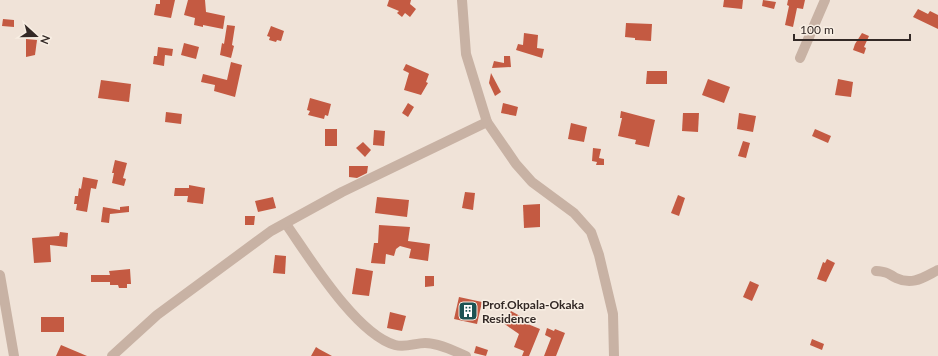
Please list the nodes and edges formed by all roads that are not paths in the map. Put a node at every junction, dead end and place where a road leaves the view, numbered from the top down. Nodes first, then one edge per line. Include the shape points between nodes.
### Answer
1 (462, 0) edge
2 (825, 0) edge
3 (800, 58) dead end
4 (488, 122) junction
5 (286, 224) junction
6 (938, 270) edge
7 (876, 271) dead end
8 (0, 275) edge
9 (14, 356) edge
10 (112, 356) edge
11 (466, 356) edge
12 (614, 356) edge

1 - 4 street via 466,54
2 - 3 street
4 - 5 street via 342,192
4 - 12 street via 516,164 532,182 574,213 591,232 613,314
5 - 10 street via 271,231 157,315
5 - 11 street via 322,277 354,316 372,333 396,346 432,344
6 - 7 street via 920,280 908,282 887,272
8 - 9 street

